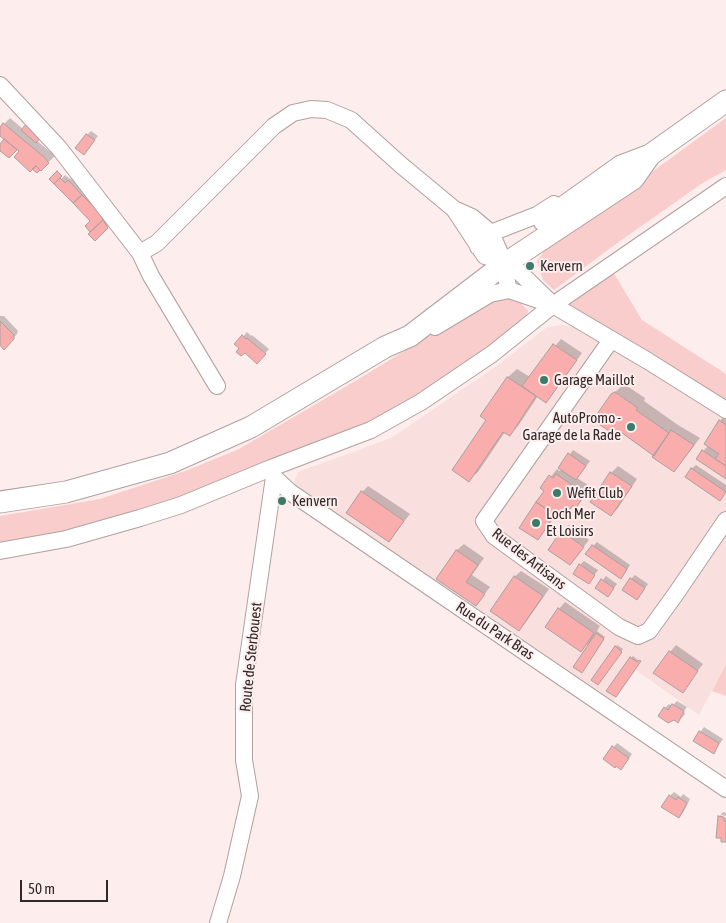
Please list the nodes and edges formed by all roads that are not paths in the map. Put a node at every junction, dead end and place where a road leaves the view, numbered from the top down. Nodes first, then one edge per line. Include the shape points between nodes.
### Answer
1 (0, 85) edge
2 (726, 100) edge
3 (650, 155) junction
4 (726, 186) edge
5 (454, 209) junction
6 (490, 233) junction
7 (140, 253) junction
8 (495, 256) junction
9 (509, 290) junction
10 (553, 305) junction
11 (611, 340) junction
12 (385, 347) junction
13 (217, 386) dead end
14 (726, 410) edge
15 (272, 472) junction
16 (0, 502) edge
17 (726, 520) edge
18 (0, 551) edge
19 (726, 790) edge
20 (218, 923) edge

1 - 7 street via 59,148
2 - 3 main road
3 - 6 street via 614,158 537,215
3 - 8 main road via 621,166
4 - 10 street
5 - 6 street via 472,217
5 - 7 street via 350,120 327,110 311,109 294,113 274,126 157,243
5 - 8 street
6 - 8 street
7 - 13 street
8 - 9 street
8 - 10 street via 513,266
8 - 12 main road via 400,326
9 - 10 street
9 - 12 street via 490,294 406,345
10 - 11 street
10 - 15 street via 492,354 421,402 371,430
11 - 14 street
11 - 17 street, Rue des Artisans via 484,521 494,536 619,627 638,636 650,628
12 - 16 main road via 251,427 170,463 66,492
15 - 18 street via 140,518 66,539
15 - 19 street, Rue du Park Bras via 290,492
15 - 20 street, Route de Sterbouest via 244,685 244,760 250,796

